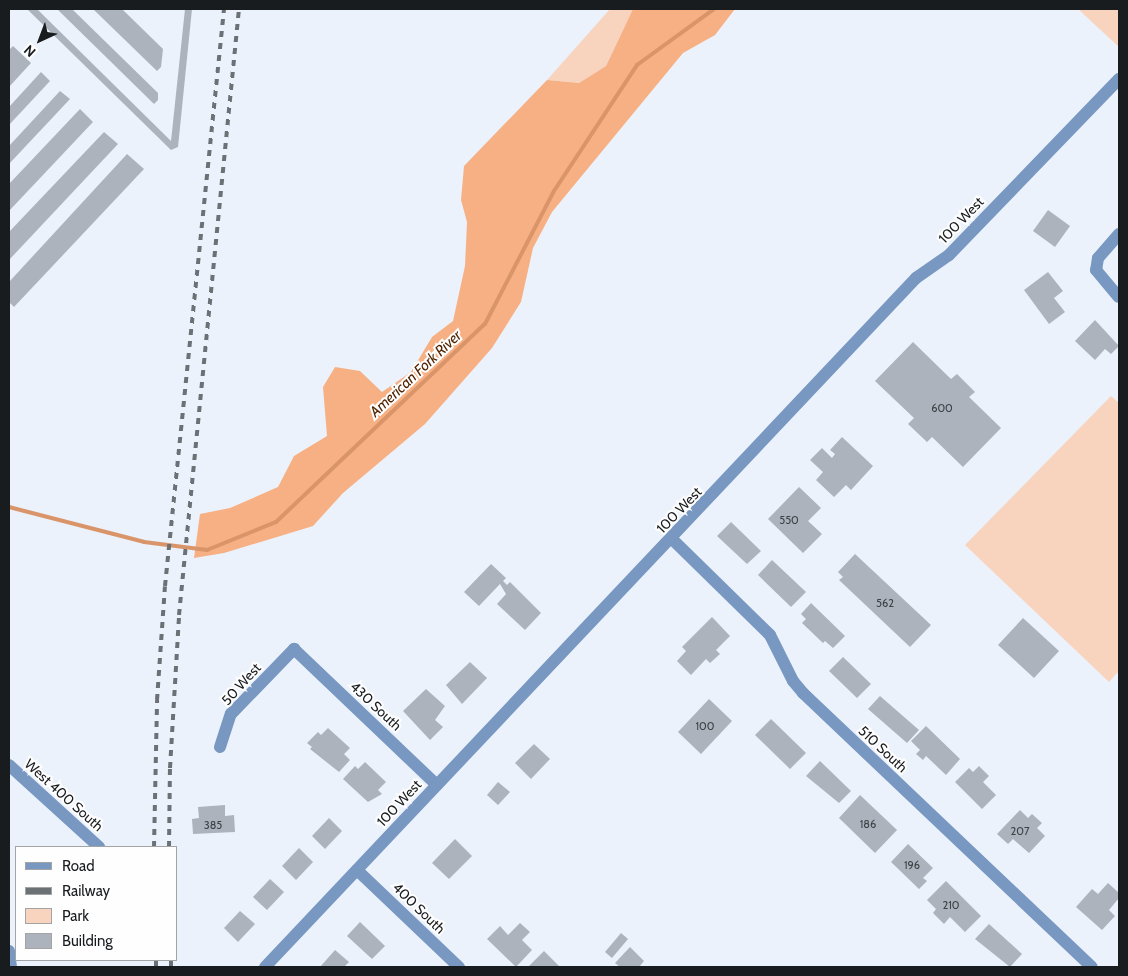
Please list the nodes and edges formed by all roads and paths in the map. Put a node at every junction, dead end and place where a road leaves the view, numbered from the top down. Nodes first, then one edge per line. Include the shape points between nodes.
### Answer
1 (1119, 79) edge
2 (1119, 234) edge
3 (1119, 297) edge
4 (672, 539) junction
5 (294, 649) joint
6 (220, 747) dead end
7 (9, 765) edge
8 (437, 785) junction
9 (98, 846) edge
10 (358, 870) junction
11 (9, 951) edge
12 (11, 967) edge
13 (265, 967) edge
14 (459, 967) edge
15 (1092, 967) edge

1 - 4 street, 100 West via 949,255 920,274
2 - 3 street via 1098,258 1096,270
4 - 8 street, 100 West
4 - 15 street, 510 South via 770,635 803,693
5 - 6 street, 50 West via 231,714
5 - 8 street, 430 South
7 - 9 street, West 400 South
8 - 10 street, 100 West
10 - 13 street, 100 West
10 - 14 street, 400 South
11 - 12 street

